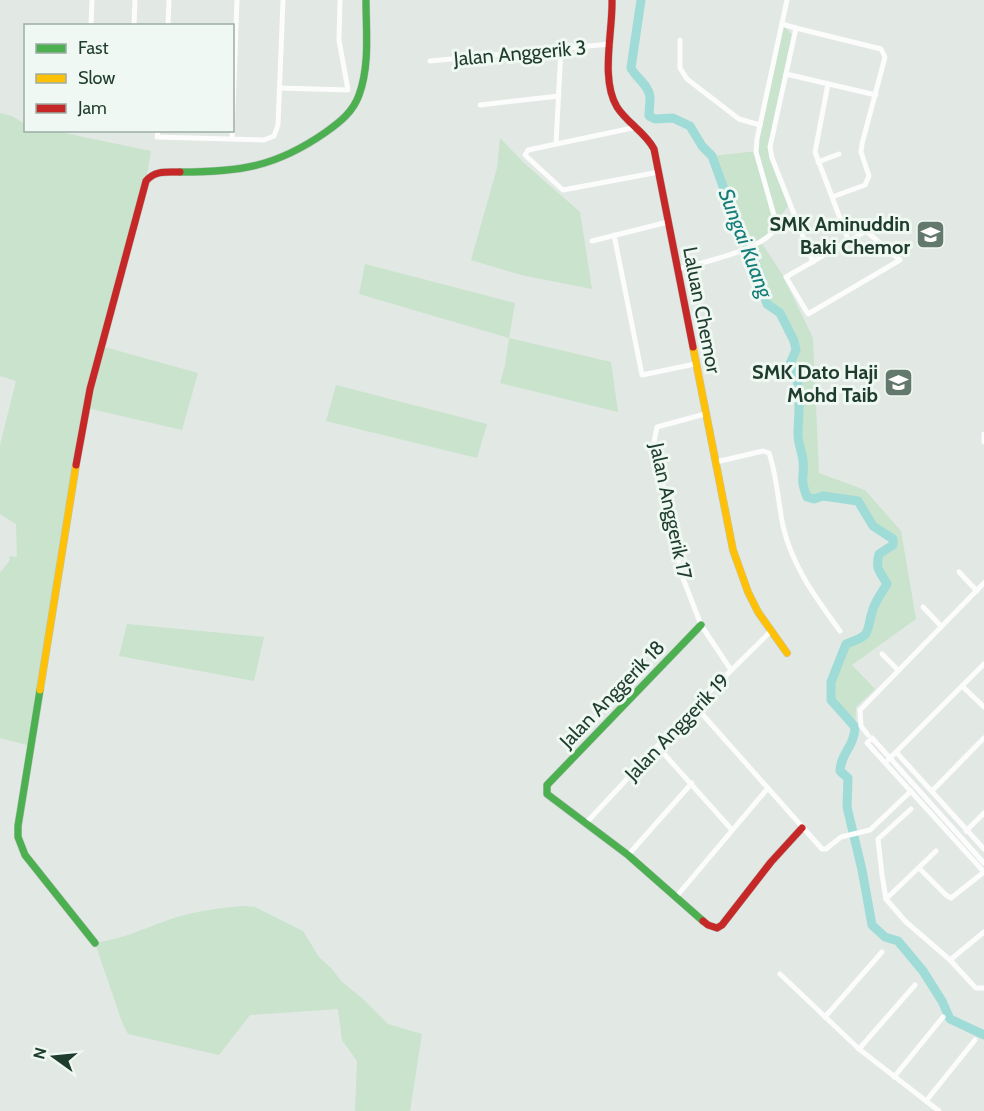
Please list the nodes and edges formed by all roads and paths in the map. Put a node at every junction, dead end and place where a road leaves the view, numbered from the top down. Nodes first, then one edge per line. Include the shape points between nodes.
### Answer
1 (92, 0) edge
2 (135, 0) edge
3 (169, 0) edge
4 (237, 0) edge
5 (283, 0) edge
6 (340, 0) edge
7 (366, 0) edge
8 (612, 0) edge
9 (787, 0) edge
10 (91, 24) edge
11 (134, 24) edge
12 (168, 24) edge
13 (782, 24) junction
14 (796, 28) junction
15 (234, 39) edge
16 (680, 40) dead end
17 (610, 44) junction
18 (561, 48) junction
19 (430, 61) dead end
20 (786, 74) junction
21 (828, 84) junction
22 (280, 88) junction
23 (876, 95) junction
24 (559, 96) junction
25 (480, 105) dead end
26 (760, 125) junction
27 (637, 127) junction
28 (158, 132) edge
29 (232, 132) edge
30 (232, 138) junction
31 (556, 144) junction
32 (839, 154) dead end
33 (818, 162) junction
34 (659, 172) junction
35 (832, 197) junction
36 (669, 222) junction
37 (614, 235) junction
38 (592, 241) dead end
39 (849, 242) junction
40 (813, 262) junction
41 (678, 269) junction
42 (695, 364) junction
43 (705, 414) junction
44 (984, 434) edge
45 (984, 442) edge
46 (716, 462) junction
47 (958, 572) dead end
48 (984, 583) edge
49 (977, 591) junction
50 (923, 607) dead end
51 (702, 625) junction
52 (941, 626) junction
53 (840, 631) dead end
54 (770, 632) junction
55 (787, 653) dead end
56 (882, 654) dead end
57 (984, 664) edge
58 (731, 670) junction
59 (898, 670) junction
60 (962, 686) junction
61 (695, 706) junction
62 (984, 707) edge
63 (870, 736) junction
64 (984, 738) edge
65 (657, 746) junction
66 (896, 752) junction
67 (890, 758) junction
68 (885, 763) junction
69 (692, 783) junction
70 (768, 788) junction
71 (911, 791) junction
72 (932, 791) junction
73 (911, 809) dead end
74 (984, 813) edge
75 (586, 823) junction
76 (802, 828) junction
77 (732, 830) junction
78 (968, 830) junction
79 (959, 838) junction
80 (984, 849) edge
81 (936, 851) dead end
82 (628, 855) junction
83 (984, 863) edge
84 (919, 868) junction
85 (984, 872) edge
86 (676, 897) junction
87 (886, 899) junction
88 (984, 932) edge
89 (95, 943) dead end
90 (882, 952) dead end
91 (951, 960) junction
92 (780, 974) dead end
93 (915, 985) dead end
94 (984, 988) edge
95 (825, 1017) junction
96 (943, 1017) dead end
97 (975, 1040) dead end
98 (859, 1049) junction
99 (894, 1077) junction
100 (926, 1101) junction
101 (939, 1111) edge

1 - 10 street
2 - 11 street
3 - 12 street
4 - 15 street
5 - 22 street
6 - 22 street via 339,40 348,90
7 - 89 street via 361,88 353,108 339,123 300,150 273,162 226,171 154,173 143,190 90,389 18,826 25,855
8 - 17 street, Laluan Chemor
9 - 13 street
13 - 14 street
13 - 26 street
14 - 20 street
14 - 23 street via 881,49 885,57
16 - 26 street via 680,68 687,79 739,119
17 - 18 street, Jalan Anggerik 3
17 - 27 street, Laluan Chemor via 613,100
18 - 19 street, Jalan Anggerik 3
18 - 24 street
20 - 21 street
20 - 40 street via 770,147
21 - 23 street
21 - 33 street via 815,144
22 - 30 street via 274,136 264,140
23 - 35 street via 861,152 868,176 865,185
24 - 25 street
24 - 31 street
26 - 41 street via 756,153 777,226 770,236 739,252
27 - 31 street
27 - 34 street, Laluan Chemor via 649,138
28 - 30 street via 157,138
29 - 30 street
31 - 34 street via 528,150 525,155 563,190
32 - 33 street
33 - 35 street
34 - 36 street, Laluan Chemor
35 - 39 street
36 - 37 street
36 - 41 street, Laluan Chemor
37 - 38 street
37 - 42 street via 642,375
39 - 40 street
39 - 40 street via 866,231 900,260 808,314 786,277
41 - 42 street, Laluan Chemor
42 - 43 street, Laluan Chemor
43 - 46 street, Laluan Chemor
43 - 51 street, Jalan Anggerik 17 via 657,427 654,442 676,556
44 - 45 street
46 - 53 street via 769,453 792,558
46 - 54 street, Laluan Chemor via 734,555 743,582
47 - 49 street
48 - 49 street
49 - 52 street
50 - 52 street
51 - 58 street, Jalan Anggerik 17
51 - 75 street, Jalan Anggerik 18 via 547,785 547,794
52 - 59 street
54 - 55 street, Laluan Chemor
54 - 58 street, Jalan Anggerik 19
56 - 59 street
57 - 60 street
58 - 61 street, Jalan Anggerik 19
59 - 63 street via 860,710 861,726
60 - 62 street
60 - 66 street
61 - 65 street, Jalan Anggerik 19
61 - 70 street
63 - 67 street
63 - 68 street via 867,743
64 - 72 street
65 - 69 street
65 - 75 street, Jalan Anggerik 19
66 - 67 street
66 - 72 street
67 - 68 street
67 - 79 street
68 - 71 street
69 - 77 street
69 - 82 street
70 - 76 street
70 - 77 street
71 - 76 street via 876,825 841,837 826,849 819,847
71 - 79 street
72 - 78 street
73 - 87 street via 879,839
74 - 78 street
75 - 82 street
76 - 86 street via 717,928 708,925
77 - 86 street
78 - 79 street
78 - 80 street
79 - 83 street
79 - 85 street
81 - 84 street
82 - 86 street
84 - 85 street via 951,898
84 - 87 street
87 - 91 street via 905,921
88 - 91 street
90 - 95 street
91 - 94 street via 976,988
92 - 95 street
93 - 98 street
95 - 98 street
96 - 99 street
97 - 100 street
98 - 99 street
99 - 100 street
100 - 101 street

